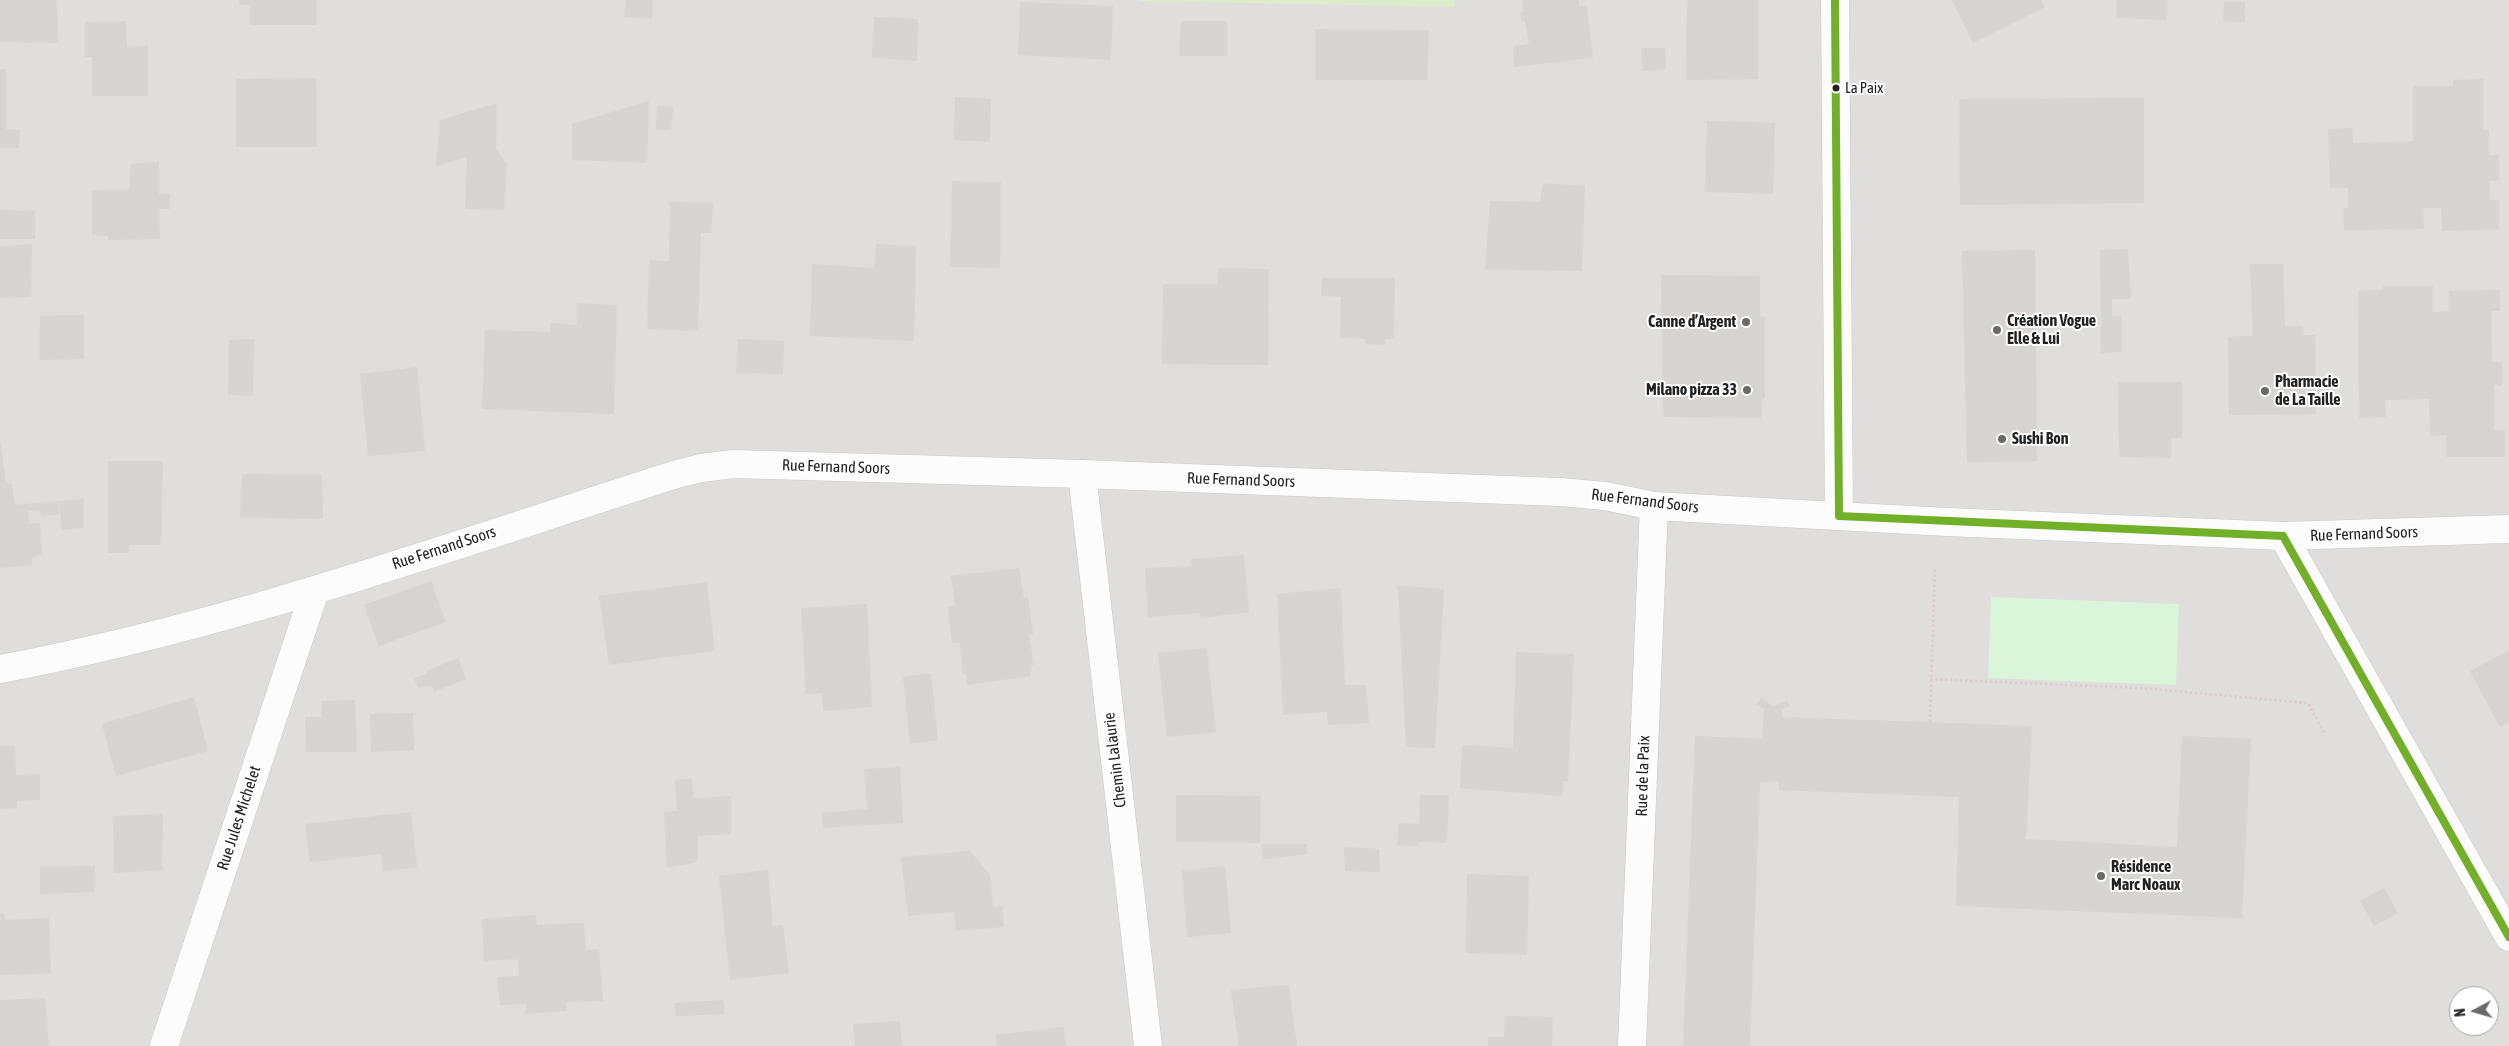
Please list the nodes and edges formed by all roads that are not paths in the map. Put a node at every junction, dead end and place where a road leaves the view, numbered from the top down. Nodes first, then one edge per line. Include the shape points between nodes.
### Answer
1 (1835, 0) edge
2 (1082, 474) junction
3 (1654, 506) junction
4 (1839, 516) junction
5 (2509, 529) edge
6 (2283, 536) junction
7 (316, 590) junction
8 (0, 669) edge
9 (2509, 937) edge
10 (164, 1046) edge
11 (1148, 1046) edge
12 (1632, 1046) edge

1 - 4 street
2 - 3 street, Rue Fernand Soors via 1560,492 1605,496
2 - 7 street, Rue Fernand Soors via 734,464 701,468
2 - 11 street, Chemin Lalaurie
3 - 4 street, Rue Fernand Soors
3 - 12 street, Rue de la Paix
4 - 6 street, Rue Fernand Soors
5 - 6 street, Rue Fernand Soors
6 - 9 street
7 - 8 street, Rue Fernand Soors via 119,645
7 - 10 street, Rue Jules Michelet

